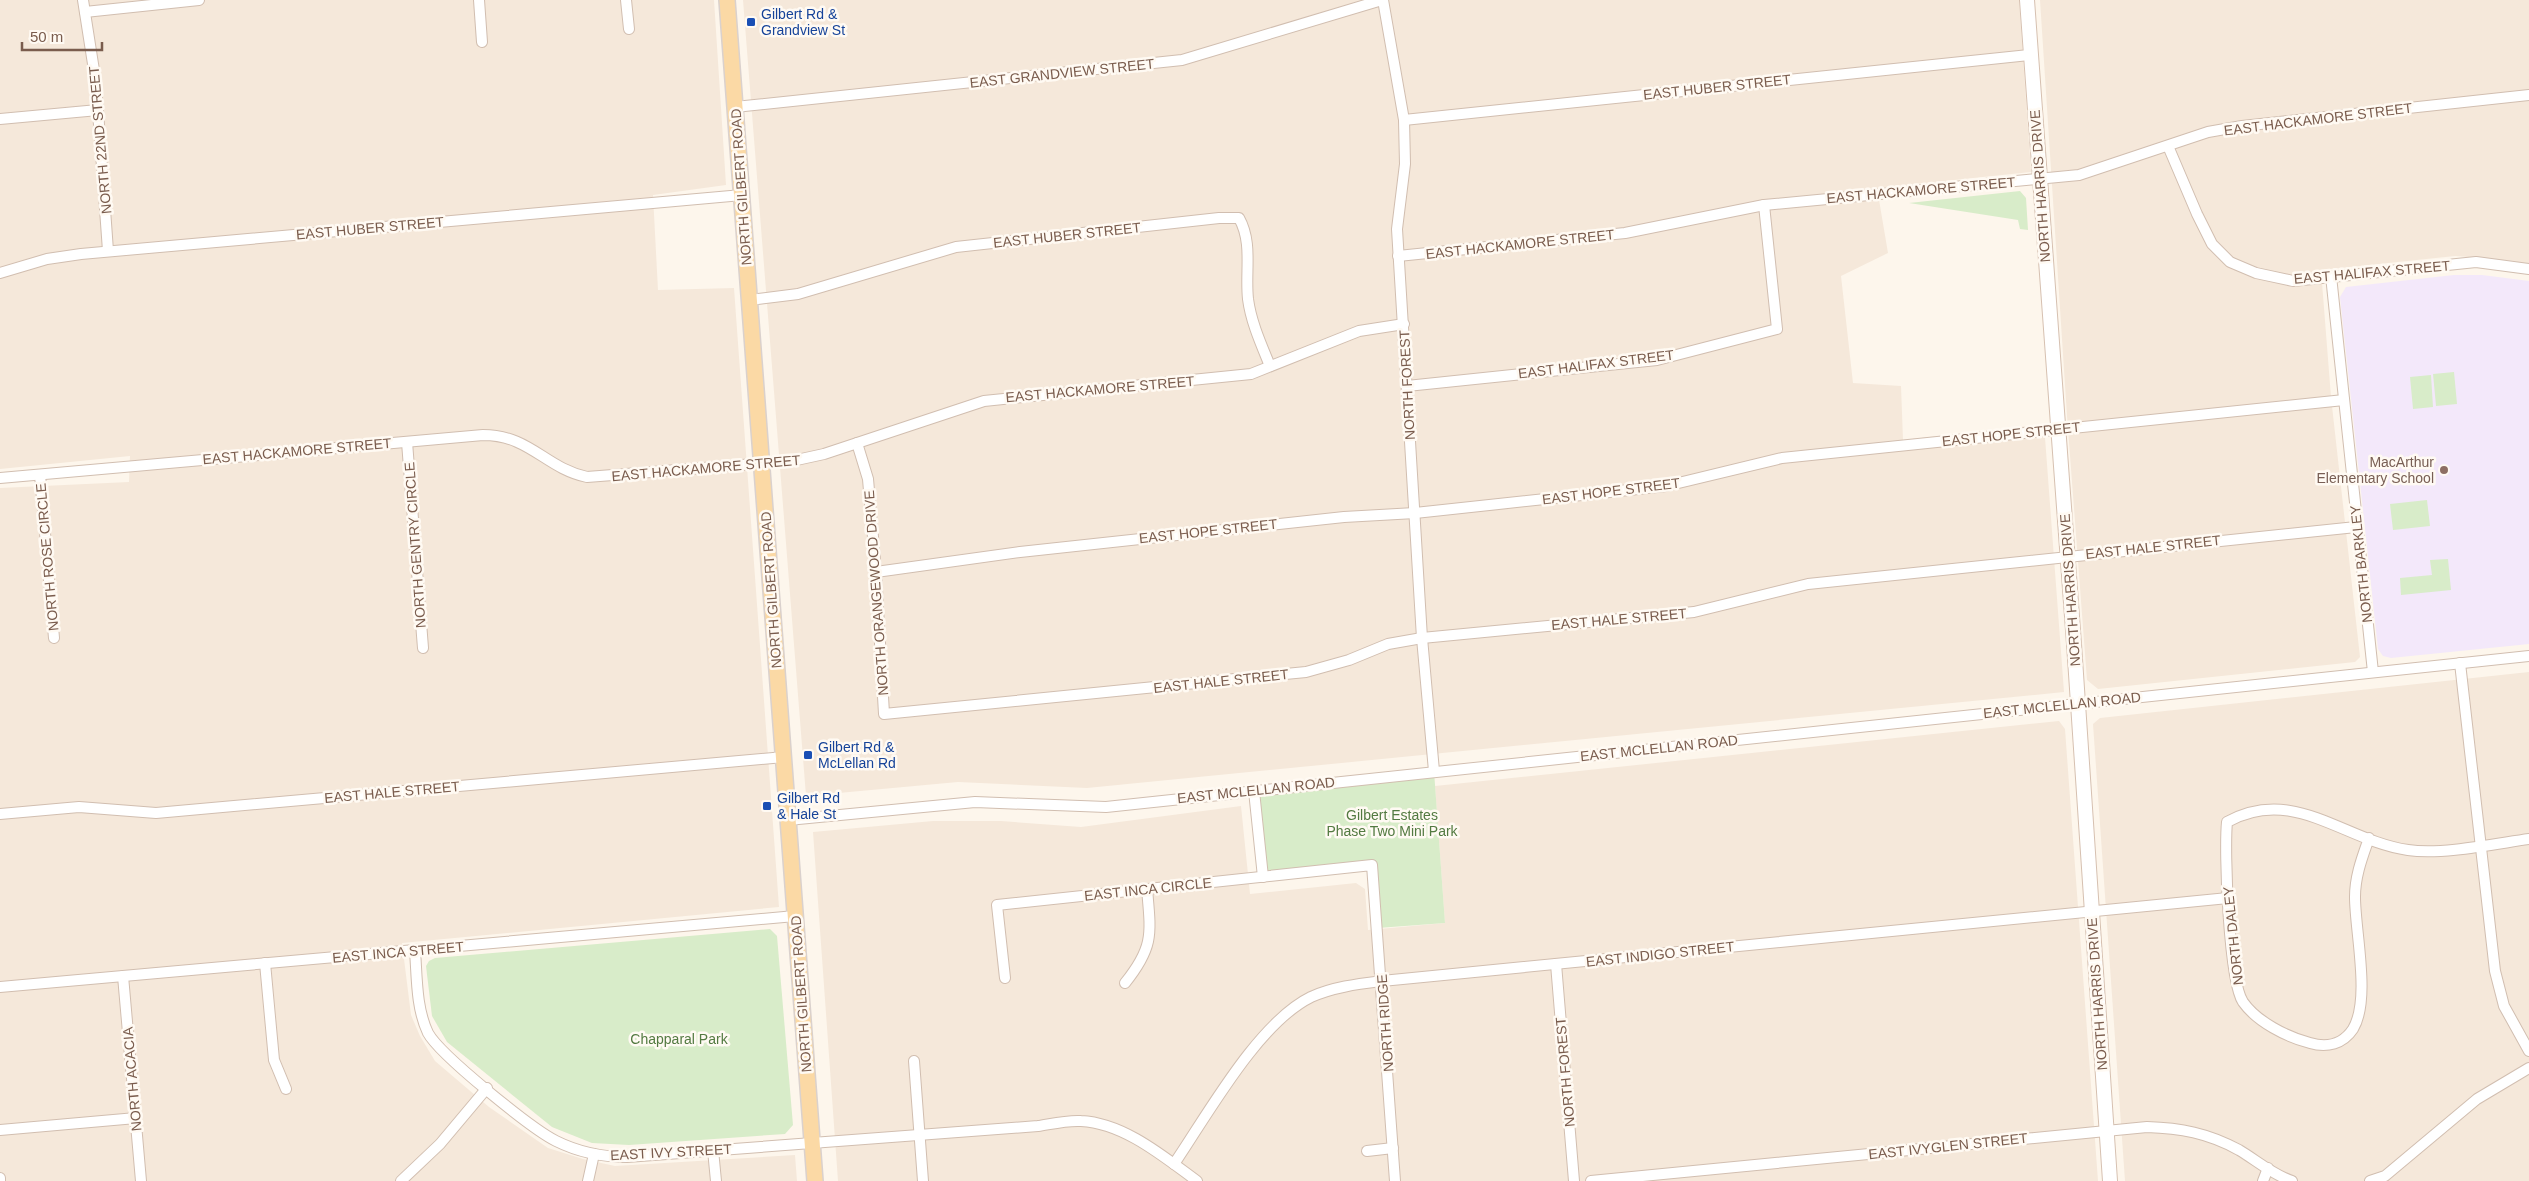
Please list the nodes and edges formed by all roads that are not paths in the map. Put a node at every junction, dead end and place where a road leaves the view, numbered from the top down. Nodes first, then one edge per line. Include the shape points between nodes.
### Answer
1 (83, 0) edge
2 (198, 0) edge
3 (478, 0) edge
4 (626, 0) edge
5 (727, 0) edge
6 (1382, 0) edge
7 (2027, 0) edge
8 (85, 12) junction
9 (628, 29) dead end
10 (482, 42) dead end
11 (2029, 55) junction
12 (2529, 95) edge
13 (735, 107) junction
14 (98, 110) junction
15 (0, 119) edge
16 (1404, 120) junction
17 (2168, 146) junction
18 (2041, 179) junction
19 (742, 195) junction
20 (1764, 205) junction
21 (108, 251) junction
22 (1398, 256) junction
23 (2529, 269) edge
24 (0, 273) edge
25 (2331, 276) junction
26 (750, 300) junction
27 (1404, 324) junction
28 (1270, 366) junction
29 (1406, 386) junction
30 (2344, 400) junction
31 (2057, 429) junction
32 (407, 442) junction
33 (857, 443) junction
34 (762, 463) junction
35 (40, 475) junction
36 (0, 478) edge
37 (1415, 513) junction
38 (2356, 527) junction
39 (2068, 556) junction
40 (876, 572) junction
41 (54, 638) dead end
42 (1422, 638) junction
43 (423, 648) dead end
44 (2529, 656) edge
45 (2460, 663) junction
46 (2373, 672) junction
47 (2078, 703) junction
48 (884, 714) joint
49 (784, 757) junction
50 (1434, 771) junction
51 (1254, 791) junction
52 (0, 814) edge
53 (788, 820) junction
54 (2369, 838) junction
55 (2529, 839) edge
56 (2480, 845) junction
57 (1372, 865) joint
58 (1263, 877) junction
59 (1147, 889) junction
60 (2228, 898) junction
61 (2091, 911) junction
62 (795, 916) junction
63 (415, 950) junction
64 (265, 963) junction
65 (1556, 964) junction
66 (123, 976) junction
67 (1005, 978) dead end
68 (1382, 981) junction
69 (1125, 983) dead end
70 (0, 988) edge
71 (2529, 1051) edge
72 (914, 1061) dead end
73 (2529, 1068) edge
74 (487, 1088) junction
75 (286, 1089) dead end
76 (136, 1118) junction
77 (0, 1130) edge
78 (2107, 1130) junction
79 (920, 1135) junction
80 (812, 1143) junction
81 (1393, 1148) junction
82 (713, 1150) junction
83 (1367, 1151) dead end
84 (594, 1154) junction
85 (1174, 1164) junction
86 (2268, 1168) junction
87 (141, 1181) edge
88 (401, 1181) edge
89 (588, 1181) edge
90 (716, 1181) edge
91 (815, 1181) edge
92 (923, 1181) edge
93 (1197, 1181) edge
94 (1395, 1181) edge
95 (1574, 1181) edge
96 (1591, 1181) edge
97 (2110, 1181) edge
98 (2263, 1181) edge
99 (2292, 1181) edge
100 (2370, 1181) edge

1 - 8 street, NORTH 22ND STREET
2 - 8 street
3 - 10 street
4 - 9 street
5 - 13 main road, NORTH GILBERT ROAD
6 - 13 street, EAST GRANDVIEW STREET via 1182,60
6 - 16 street, NORTH FOREST
7 - 11 street, NORTH HARRIS DRIVE
8 - 14 street, NORTH 22ND STREET
11 - 16 street, EAST HUBER STREET
11 - 18 street, NORTH HARRIS DRIVE
12 - 17 street, EAST HACKAMORE STREET via 2242,126 2208,132
13 - 19 main road, NORTH GILBERT ROAD
14 - 15 street
14 - 21 street, NORTH 22ND STREET
16 - 22 street, NORTH FOREST via 1405,164 1397,229
17 - 18 street, EAST HACKAMORE STREET via 2079,175
17 - 25 street, EAST HALIFAX STREET via 2212,244 2230,262 2256,273 2293,281
18 - 20 street, EAST HACKAMORE STREET
18 - 31 street, NORTH HARRIS DRIVE
19 - 21 street, EAST HUBER STREET
19 - 26 main road, NORTH GILBERT ROAD
20 - 22 street, EAST HACKAMORE STREET via 1625,233
20 - 29 street, EAST HALIFAX STREET via 1778,329 1657,360
21 - 24 street, EAST HUBER STREET via 47,259
22 - 27 street, NORTH FOREST
23 - 25 street, EAST HALIFAX STREET via 2476,262
25 - 30 street, NORTH BARKLEY
26 - 28 street, EAST HUBER STREET via 798,294 956,247 1239,218 1247,240 1248,298
26 - 34 main road, NORTH GILBERT ROAD
27 - 28 street, EAST HACKAMORE STREET via 1359,331
27 - 29 street, NORTH FOREST
28 - 33 street, EAST HACKAMORE STREET via 1235,376 984,401
29 - 37 street, NORTH FOREST
30 - 31 street, EAST HOPE STREET
30 - 38 street, NORTH BARKLEY
31 - 37 street, EAST HOPE STREET via 1782,458 1666,486
31 - 39 street, NORTH HARRIS DRIVE
32 - 34 street, EAST HACKAMORE STREET via 483,435 506,437 527,445 564,470 587,477
32 - 35 street, EAST HACKAMORE STREET
32 - 43 street, NORTH GENTRY CIRCLE
33 - 34 street, EAST HACKAMORE STREET via 808,458
33 - 40 street, NORTH ORANGEWOOD DRIVE via 868,479
34 - 49 main road, NORTH GILBERT ROAD
35 - 36 street, EAST HACKAMORE STREET
35 - 41 street, NORTH ROSE CIRCLE
37 - 40 street, EAST HOPE STREET via 1344,517 1030,550
37 - 42 street, NORTH FOREST
38 - 39 street, EAST HALE STREET
38 - 46 street, NORTH BARKLEY
39 - 42 street, EAST HALE STREET via 1808,584 1694,612
39 - 47 street, NORTH HARRIS DRIVE
40 - 48 street, NORTH ORANGEWOOD DRIVE
42 - 48 street, EAST HALE STREET via 1388,644 1349,660 1306,672
42 - 50 street, NORTH FOREST
44 - 45 street, EAST MCLELLAN ROAD
45 - 46 street, EAST MCLELLAN ROAD
45 - 56 street
46 - 47 street, EAST MCLELLAN ROAD
47 - 50 street, EAST MCLELLAN ROAD
47 - 61 street, NORTH HARRIS DRIVE
49 - 52 street, EAST HALE STREET via 159,813 79,807
49 - 53 main road, NORTH GILBERT ROAD
50 - 51 street, EAST MCLELLAN ROAD
51 - 53 street, EAST MCLELLAN ROAD via 1106,806 974,802
51 - 58 street
53 - 62 main road, NORTH GILBERT ROAD
54 - 56 street via 2409,850
54 - 60 street, NORTH DALEY via 2307,813 2284,809 2241,814 2227,822
54 - 60 street, NORTH DALEY via 2358,870 2355,896 2361,994 2358,1015 2352,1030 2338,1044 2318,1045 2300,1040 2256,1017 2242,1001 2235,978
55 - 56 street
56 - 71 street via 2495,972 2504,1006
57 - 58 street, EAST INCA CIRCLE
57 - 68 street, NORTH RIDGE
58 - 59 street, EAST INCA CIRCLE
59 - 67 street, EAST INCA CIRCLE via 997,905
59 - 69 street via 1149,946
60 - 61 street, EAST INDIGO STREET
61 - 65 street, EAST INDIGO STREET
61 - 78 street, NORTH HARRIS DRIVE
62 - 63 street, EAST INCA STREET
62 - 80 main road, NORTH GILBERT ROAD
63 - 64 street, EAST INCA STREET
63 - 74 street, EAST IVY STREET via 419,1002 429,1035
64 - 66 street, EAST INCA STREET
64 - 75 street via 274,1060
65 - 68 street, EAST INDIGO STREET
65 - 95 street, NORTH FOREST
66 - 70 street, EAST INCA STREET
66 - 76 street, NORTH ACACIA
68 - 81 street, NORTH RIDGE
68 - 85 street, EAST INDIGO STREET via 1342,986 1311,997 1280,1018 1254,1047
72 - 79 street
73 - 100 street via 2477,1099 2385,1176
74 - 84 street, EAST IVY STREET via 542,1133
74 - 88 street via 440,1144
76 - 77 street
76 - 87 street, NORTH ACACIA
78 - 86 street, EAST IVYGLEN STREET via 2146,1126 2183,1128 2237,1149
78 - 96 street, EAST IVYGLEN STREET
78 - 97 street, NORTH HARRIS DRIVE
79 - 80 street, EAST IVY STREET
79 - 85 street, EAST IVY STREET via 1080,1121 1107,1126 1128,1135
79 - 92 street
80 - 82 street, EAST IVY STREET
80 - 91 main road, NORTH GILBERT ROAD
81 - 83 street
81 - 94 street, NORTH RIDGE
82 - 84 street, EAST IVY STREET via 627,1156
82 - 90 street
84 - 89 street
85 - 93 street, EAST IVY STREET
86 - 98 street
86 - 99 street, EAST IVYGLEN STREET

